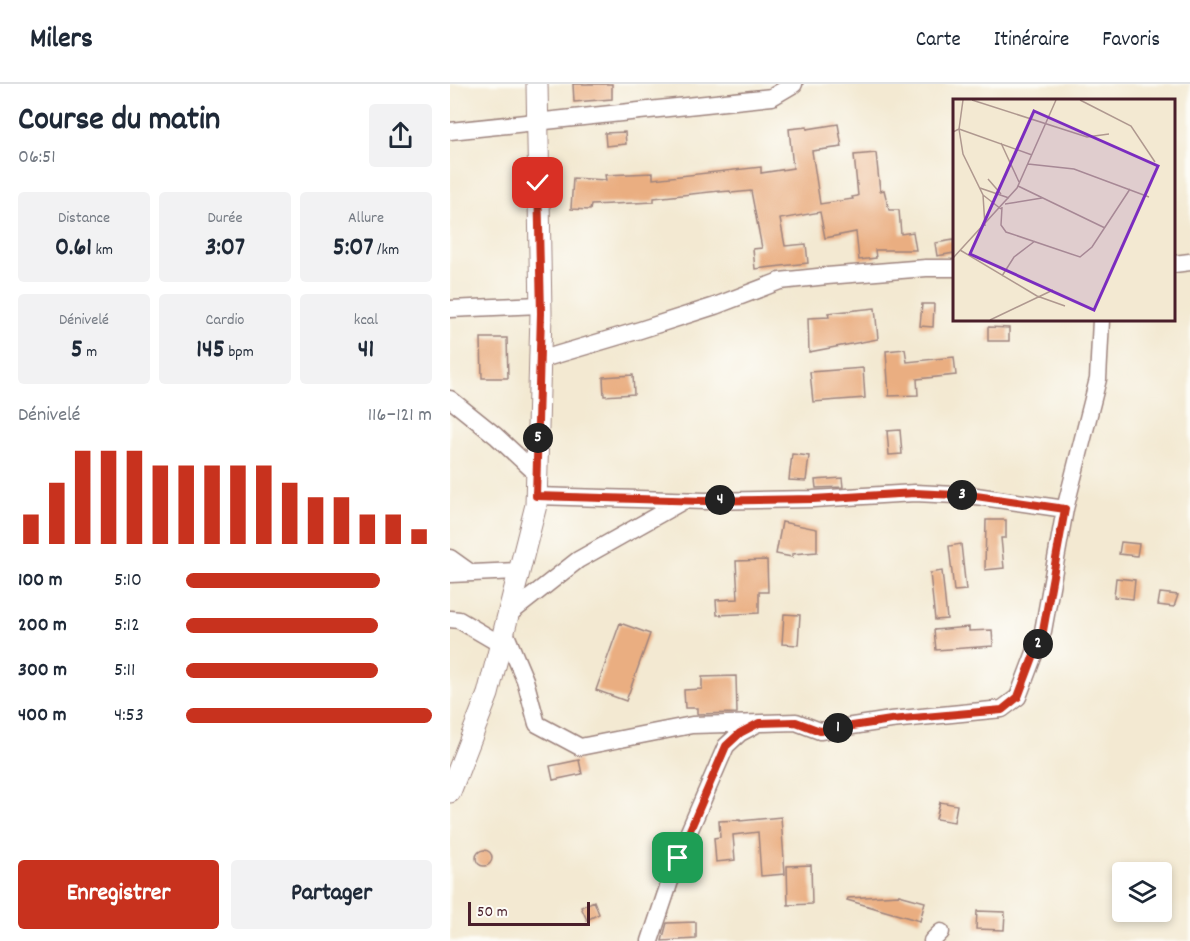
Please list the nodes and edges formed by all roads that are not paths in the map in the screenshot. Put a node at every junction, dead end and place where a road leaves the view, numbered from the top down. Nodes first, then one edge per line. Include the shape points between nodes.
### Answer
1 (537, 84) edge
2 (794, 84) edge
3 (537, 122) junction
4 (450, 131) edge
5 (1190, 262) edge
6 (1175, 264) edge
7 (953, 268) edge
8 (540, 305) junction
9 (450, 309) edge
10 (1101, 321) edge
11 (540, 360) junction
12 (450, 399) edge
13 (537, 474) junction
14 (536, 496) junction
15 (685, 500) junction
16 (1065, 509) junction
17 (450, 558) edge
18 (519, 571) junction
19 (471, 573) junction
20 (450, 574) edge
21 (450, 619) edge
22 (504, 630) junction
23 (759, 723) junction
24 (455, 760) edge
25 (450, 792) edge
26 (650, 941) edge

1 - 3 street
2 - 3 street via 772,98
3 - 4 street
3 - 8 street
5 - 6 street
7 - 11 street via 780,281
8 - 9 street
8 - 11 street
10 - 16 street via 1098,379
11 - 13 street
12 - 13 street
13 - 14 street
14 - 15 street
14 - 18 street
15 - 16 street via 915,493 976,496
15 - 22 street via 578,560
16 - 23 street via 1043,631 1018,697 1002,710 820,731 796,722
17 - 19 street
18 - 19 street
18 - 22 street
19 - 20 street
21 - 22 street
22 - 23 street via 525,680 537,724 580,747 692,725
22 - 24 street via 488,693
23 - 26 street via 726,746 678,858
24 - 25 street

